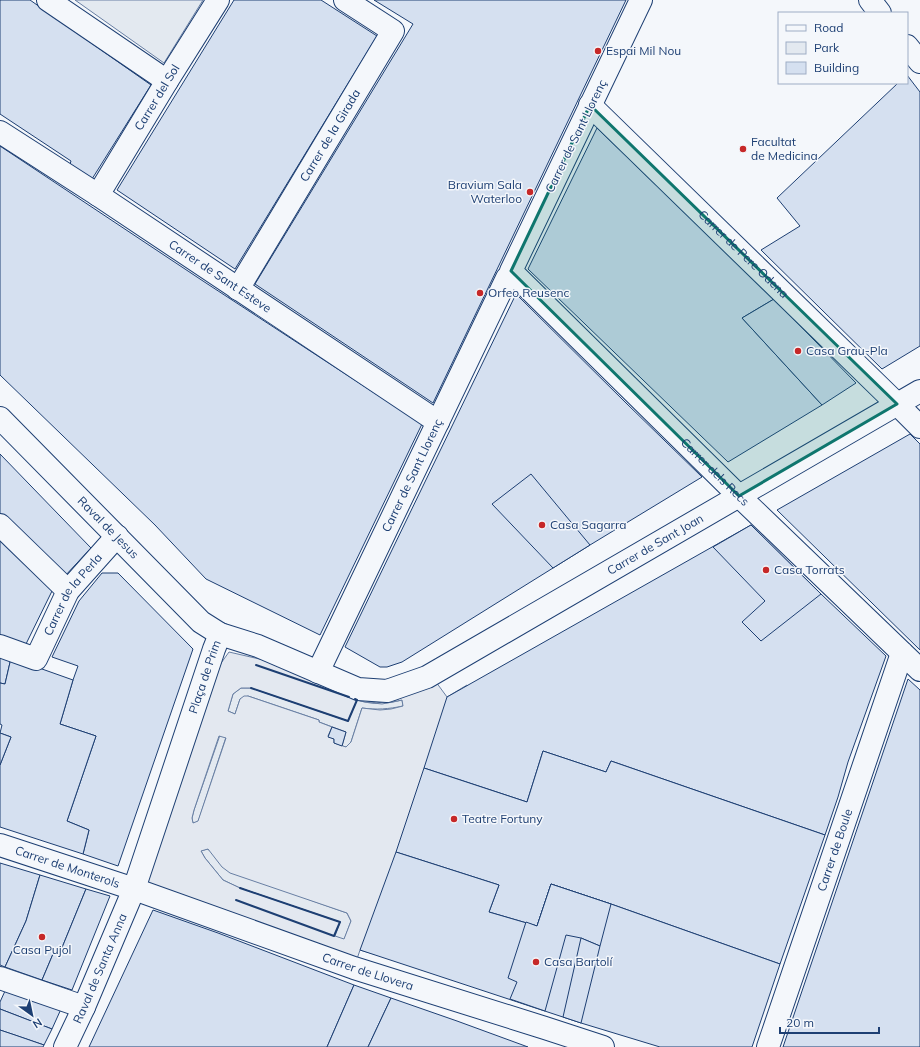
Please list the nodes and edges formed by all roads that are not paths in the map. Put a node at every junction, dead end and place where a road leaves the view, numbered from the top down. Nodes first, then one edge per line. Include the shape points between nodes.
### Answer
1 (48, 0) edge
2 (218, 0) edge
3 (345, 0) edge
4 (641, 0) edge
5 (870, 0) edge
6 (879, 12) edge
7 (167, 81) junction
8 (590, 105) junction
9 (0, 132) edge
10 (98, 195) junction
11 (509, 275) junction
12 (238, 289) junction
13 (920, 391) edge
14 (897, 404) junction
15 (0, 418) edge
16 (438, 422) junction
17 (920, 426) edge
18 (739, 496) junction
19 (0, 526) edge
20 (117, 536) junction
21 (68, 592) junction
22 (220, 634) junction
23 (0, 646) edge
24 (902, 653) junction
25 (920, 670) edge
26 (318, 672) junction
27 (387, 691) joint
28 (0, 845) edge
29 (134, 889) junction
30 (0, 978) edge
31 (84, 1007) junction
32 (65, 1047) edge
33 (603, 1047) edge
34 (768, 1047) edge

1 - 7 street
2 - 7 street, Carrer del Sol
3 - 12 street, Carrer de la Girada via 393,31
4 - 8 street, Carrer de Sant Llorenç
5 - 6 street
7 - 10 street, Carrer del Sol
8 - 11 street, Carrer de Sant Llorenç
8 - 14 street, Carrer de Pere Odena
9 - 10 street, Carrer de Sant Esteve
10 - 12 street, Carrer de Sant Esteve
11 - 16 street, Carrer de Sant Llorenç
11 - 18 street, Carrer dels Recs
12 - 16 street, Carrer de Sant Esteve
13 - 14 street, Carrer de Sant Joan
14 - 17 street, Carrer de Pere Odena
14 - 18 street, Carrer de Sant Joan
15 - 20 street, Raval de Jesus
16 - 26 street, Carrer de Sant Llorenç
18 - 24 street, Carrer dels Recs
18 - 27 street, Carrer de Sant Joan via 427,677
19 - 21 street
20 - 21 street, Carrer de la Perla
20 - 22 street, Raval de Jesus via 201,622
21 - 23 street, Carrer de la Perla via 36,659
22 - 26 street, Plaça de Prim via 258,646
22 - 29 street, Plaça de Prim
24 - 25 street, Carrer dels Recs
24 - 34 street, Carrer de Boule
26 - 27 street, Plaça de Prim via 358,689
28 - 29 street, Carrer de Monterols
29 - 31 street, Raval de Santa Anna
29 - 33 street, Carrer de Llovera via 354,968
30 - 31 street
31 - 32 street, Raval de Santa Anna

